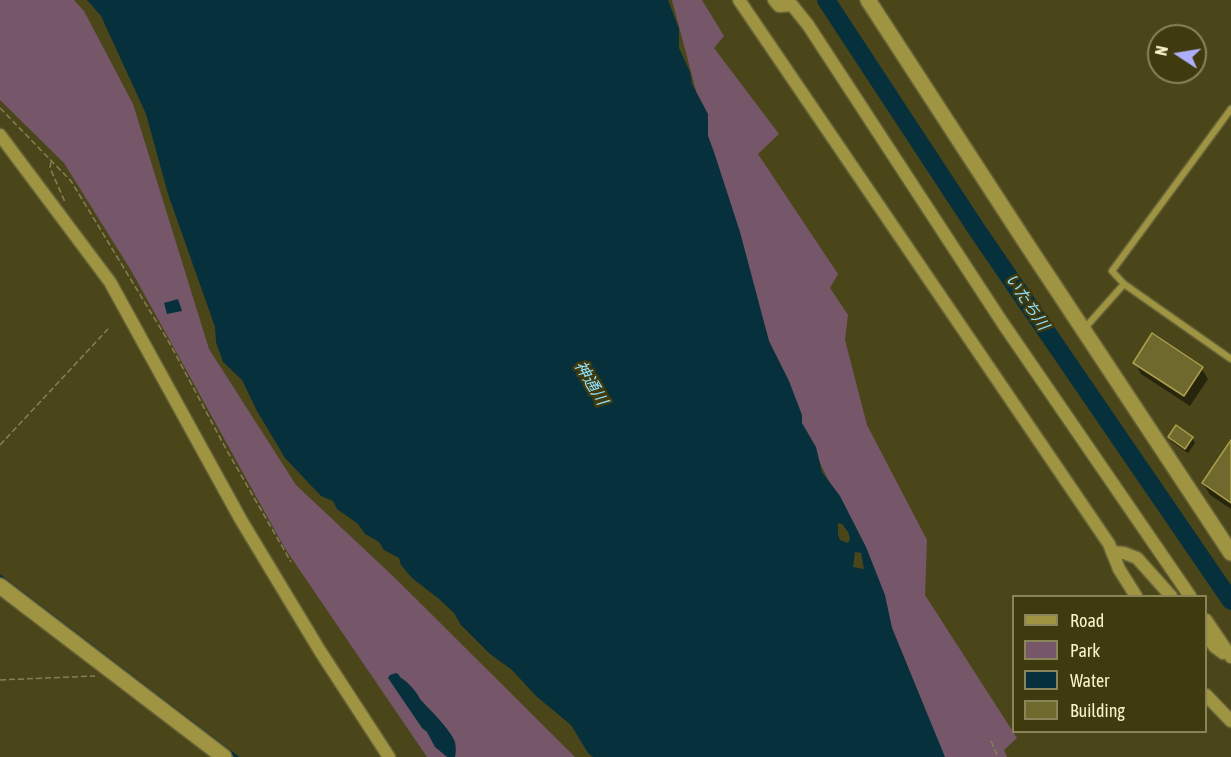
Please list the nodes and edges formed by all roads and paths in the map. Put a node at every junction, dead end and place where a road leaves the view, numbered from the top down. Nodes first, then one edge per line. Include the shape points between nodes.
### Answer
1 (739, 0) edge
2 (774, 0) edge
3 (868, 0) edge
4 (795, 2) edge
5 (0, 108) edge
6 (1231, 109) edge
7 (0, 135) edge
8 (51, 161) junction
9 (67, 207) dead end
10 (1124, 284) junction
11 (108, 329) dead end
12 (1083, 330) junction
13 (1231, 359) edge
14 (0, 445) edge
15 (1112, 552) junction
16 (1231, 553) edge
17 (291, 562) dead end
18 (0, 586) edge
19 (1135, 595) edge
20 (1169, 595) edge
21 (1189, 595) edge
22 (1207, 622) edge
23 (1207, 637) edge
24 (1231, 658) edge
25 (94, 676) dead end
26 (0, 680) edge
27 (1207, 696) edge
28 (1231, 721) edge
29 (991, 741) dead end
30 (224, 757) edge
31 (388, 757) edge
32 (998, 757) edge

1 - 15 street
2 - 4 street via 779,6
3 - 12 street
4 - 21 street via 1002,322
5 - 8 path
6 - 10 lane via 1112,272
7 - 31 street via 110,282 241,520
8 - 9 path
8 - 17 path via 71,181 170,344
10 - 12 lane
10 - 13 lane
11 - 14 path
12 - 16 street
15 - 19 street
15 - 20 street via 1137,558
18 - 30 street
22 - 24 street
23 - 24 street
25 - 26 path
27 - 28 street
29 - 32 path

